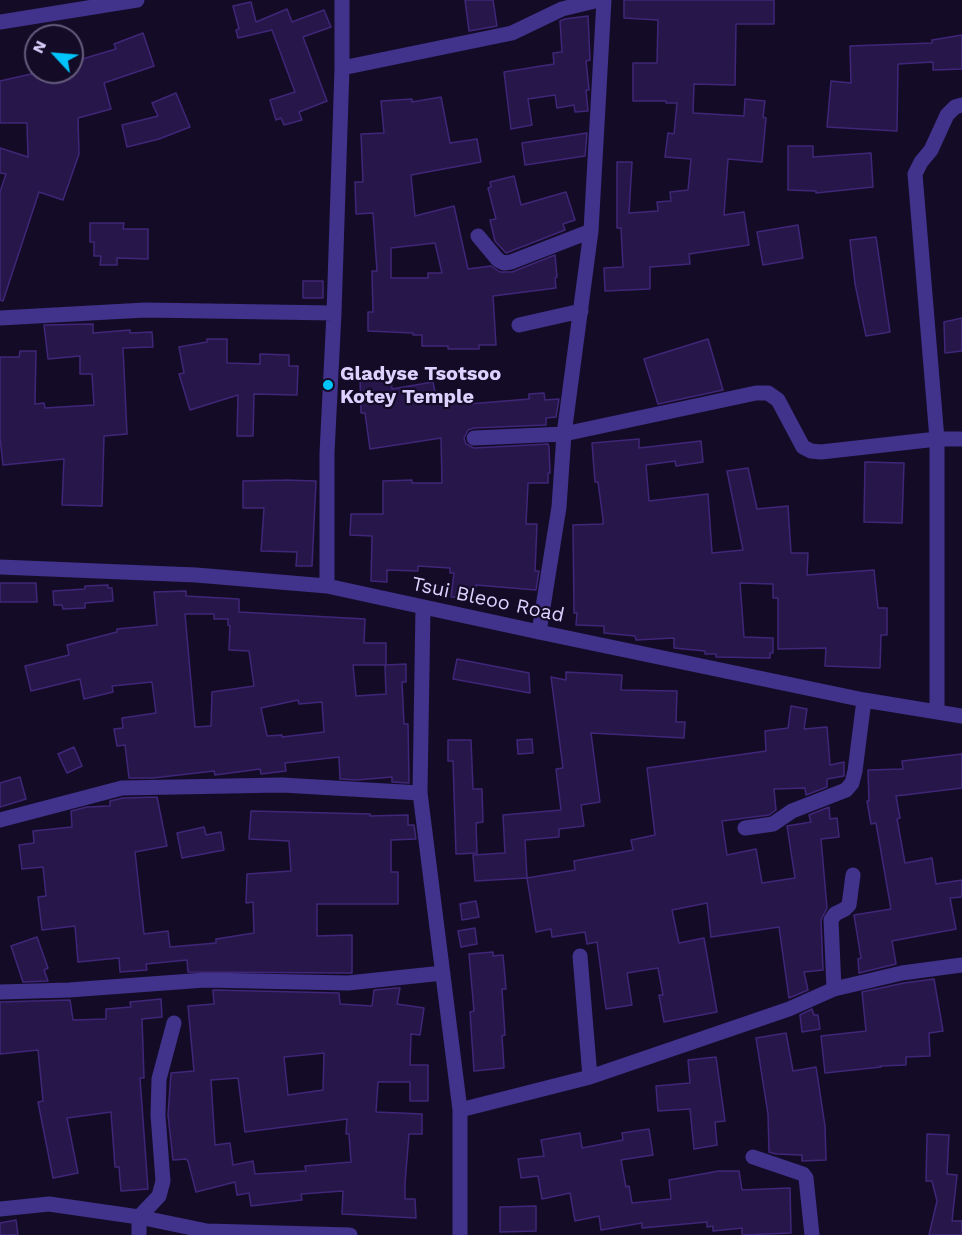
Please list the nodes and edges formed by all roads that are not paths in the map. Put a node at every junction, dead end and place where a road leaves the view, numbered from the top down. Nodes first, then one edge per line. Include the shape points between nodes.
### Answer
1 (137, 0) edge
2 (342, 0) edge
3 (602, 0) edge
4 (560, 4) edge
5 (0, 22) edge
6 (342, 68) junction
7 (962, 105) edge
8 (591, 231) junction
9 (478, 236) dead end
10 (581, 311) junction
11 (334, 313) junction
12 (0, 318) edge
13 (519, 325) dead end
14 (564, 434) junction
15 (474, 438) dead end
16 (937, 439) junction
17 (962, 439) edge
18 (0, 567) edge
19 (327, 586) junction
20 (423, 607) junction
21 (539, 632) junction
22 (864, 700) junction
23 (937, 711) junction
24 (962, 716) edge
25 (420, 793) junction
26 (0, 819) edge
27 (744, 828) dead end
28 (854, 875) dead end
29 (580, 956) dead end
30 (962, 965) edge
31 (443, 973) junction
32 (834, 989) junction
33 (0, 992) edge
34 (174, 1023) dead end
35 (590, 1077) junction
36 (460, 1110) junction
37 (753, 1157) dead end
38 (0, 1209) edge
39 (139, 1217) junction
40 (312, 1234) edge
41 (139, 1235) edge
42 (350, 1235) edge
43 (459, 1235) edge
44 (812, 1235) edge

1 - 5 street
2 - 6 street
3 - 4 street
3 - 8 street
4 - 6 street via 512,33
6 - 11 street
7 - 16 street via 947,115 915,174
8 - 9 street via 511,262 498,260
8 - 10 street
10 - 13 street
10 - 14 street
11 - 12 street via 145,310
11 - 19 street via 327,453
14 - 15 street
14 - 16 street via 768,393 778,400 803,447 810,451
14 - 21 street via 559,507
16 - 17 street
16 - 23 street
18 - 19 street, Tsui Bleoo Road via 196,575
19 - 20 street, Tsui Bleoo Road
20 - 21 street, Tsui Bleoo Road
20 - 25 street
21 - 22 street, Tsui Bleoo Road
22 - 23 street, Tsui Bleoo Road
22 - 27 street via 855,771 846,790 792,811 773,824
23 - 24 street, Tsui Bleoo Road
25 - 26 street via 282,785 122,788
25 - 31 street
28 - 32 street via 849,905 831,920
29 - 35 street
30 - 32 street
31 - 33 street via 348,983 205,980
31 - 36 street
32 - 35 street via 789,1009
34 - 39 street via 159,1079 163,1181 159,1196
35 - 36 street
36 - 43 street
37 - 44 street via 803,1174
38 - 39 street via 49,1204
39 - 40 street via 207,1231
39 - 41 street
40 - 42 street

